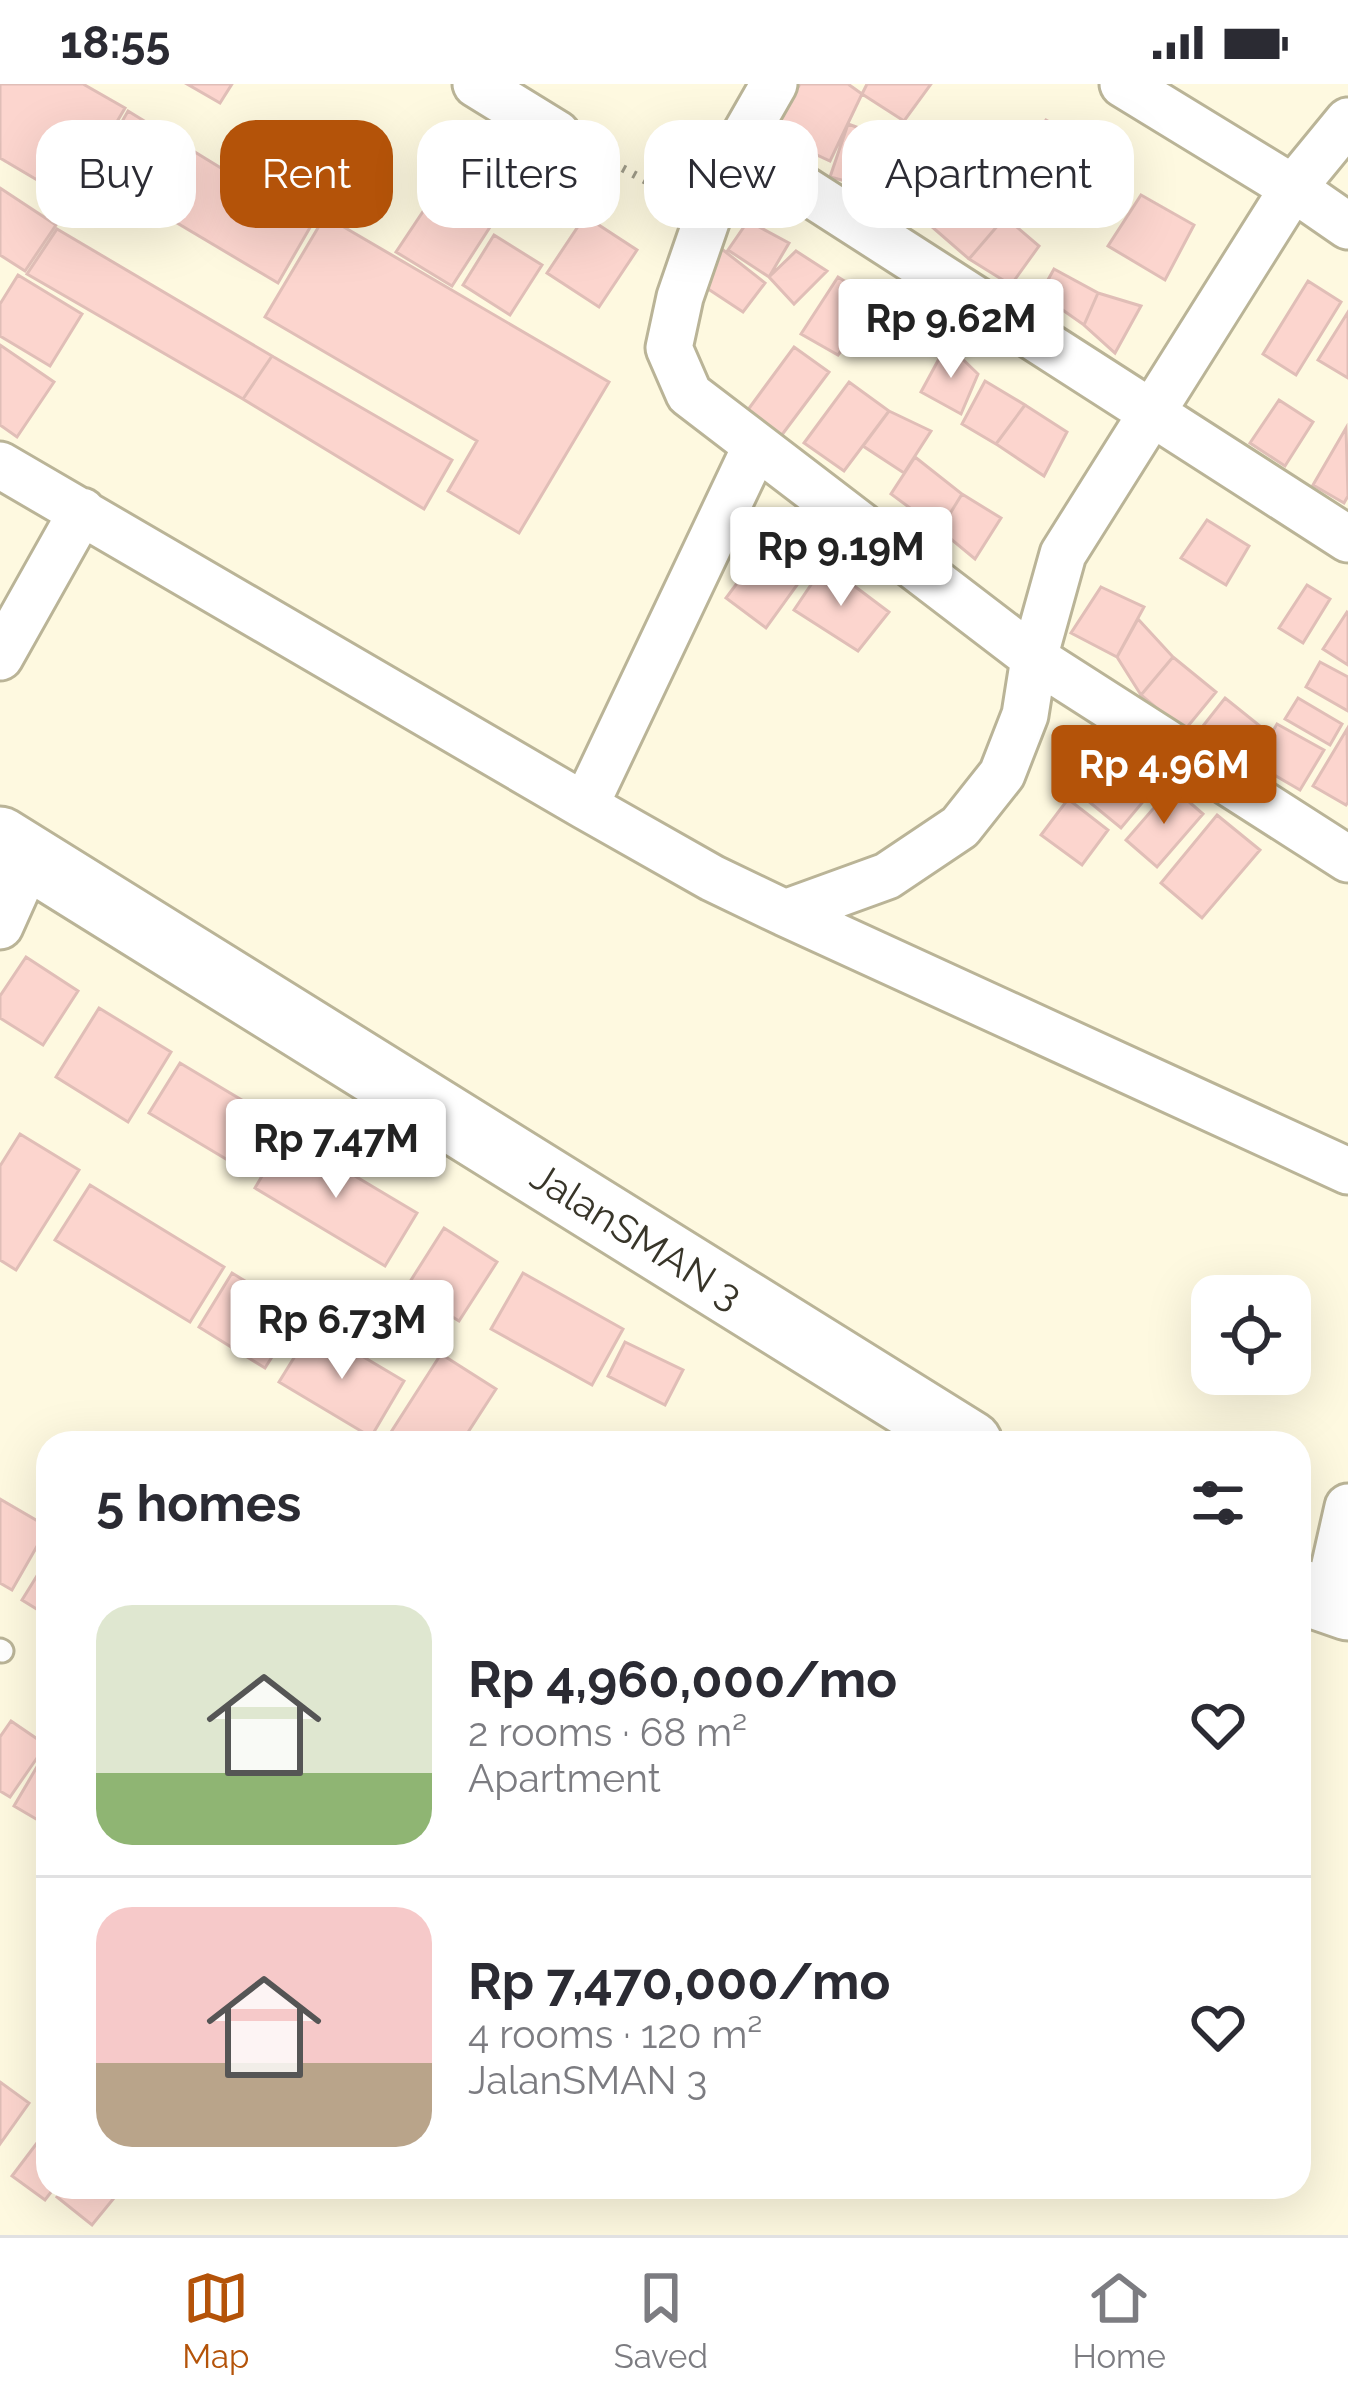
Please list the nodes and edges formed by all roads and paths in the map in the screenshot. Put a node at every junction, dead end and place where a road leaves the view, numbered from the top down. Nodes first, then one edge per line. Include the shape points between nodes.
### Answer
1 (476, 84) edge
2 (774, 84) edge
3 (1123, 84) edge
4 (534, 120) edge
5 (753, 120) edge
6 (1348, 121) edge
7 (1293, 188) junction
8 (818, 198) edge
9 (1348, 226) edge
10 (704, 228) edge
11 (1155, 412) junction
12 (755, 448) junction
13 (0, 465) edge
14 (82, 511) junction
15 (1348, 538) edge
16 (0, 657) edge
17 (1034, 658) junction
18 (585, 806) junction
19 (15, 849) edge
20 (1348, 859) edge
21 (785, 913) junction
22 (0, 926) edge
23 (1348, 1171) edge
24 (951, 1431) edge
25 (1348, 1507) edge
26 (1325, 1600) edge

1 - 4 street
2 - 5 street
3 - 7 street
6 - 7 street
7 - 9 street
7 - 11 street
8 - 11 street
10 - 12 street via 668,348 689,394
11 - 15 street
11 - 17 street via 1063,554
12 - 17 street
12 - 18 street
13 - 14 street
14 - 16 street
14 - 18 street
17 - 20 street
17 - 21 street via 1025,716 1002,774 960,827 887,876
18 - 21 street
19 - 22 street
19 - 24 street, JalanSMAN 3
21 - 23 street
25 - 26 street

